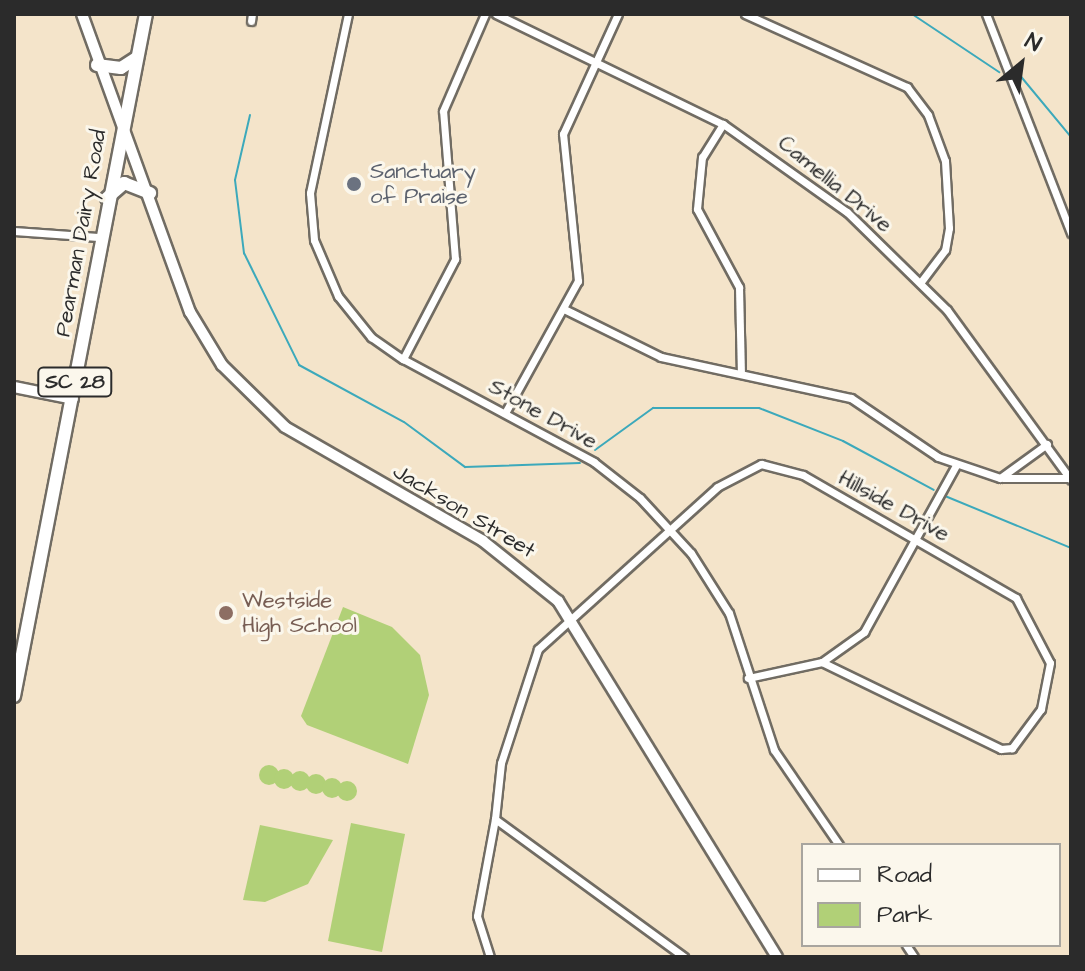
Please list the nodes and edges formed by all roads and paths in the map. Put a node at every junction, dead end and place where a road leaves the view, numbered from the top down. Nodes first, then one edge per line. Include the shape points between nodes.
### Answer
1 (82, 14) edge
2 (146, 14) edge
3 (348, 14) edge
4 (485, 14) edge
5 (496, 14) edge
6 (618, 14) edge
7 (745, 14) edge
8 (986, 14) edge
9 (593, 58) junction
10 (135, 59) junction
11 (97, 65) junction
12 (723, 124) junction
13 (121, 126) junction
14 (150, 193) junction
15 (105, 201) junction
16 (14, 231) edge
17 (1071, 233) edge
18 (98, 237) junction
19 (921, 282) junction
20 (564, 309) junction
21 (403, 359) junction
22 (741, 372) junction
23 (14, 387) edge
24 (73, 399) junction
25 (505, 413) junction
26 (1047, 444) junction
27 (956, 465) junction
28 (1000, 478) junction
29 (1070, 479) edge
30 (670, 531) junction
31 (915, 540) junction
32 (573, 618) junction
33 (822, 662) junction
34 (748, 678) junction
35 (14, 696) edge
36 (495, 819) junction
37 (838, 843) edge
38 (490, 957) edge
39 (684, 957) edge
40 (777, 957) edge

1 - 11 street, Jackson Street
2 - 10 highway, Pearman Dairy Road / SC 28
3 - 21 street, Stone Drive via 312,174 314,240 358,323
4 - 21 street via 443,111 455,259
5 - 9 street, Camellia Drive
6 - 9 street
7 - 19 street via 907,87 928,115 945,161 949,228 945,250
8 - 17 street
9 - 12 street, Camellia Drive
9 - 20 street via 563,134 579,259
10 - 11 highway via 121,68
10 - 13 highway, Pearman Dairy Road / SC 28
11 - 13 street, Jackson Street
12 - 19 street, Camellia Drive via 847,212
12 - 22 street via 702,157 696,196 739,287
13 - 14 street, Jackson Street
13 - 15 highway, Pearman Dairy Road / SC 28
14 - 15 highway via 124,183
14 - 32 street, Jackson Street via 190,312 250,397 314,447 502,553
15 - 18 highway, Pearman Dairy Road / SC 28
16 - 18 street
18 - 24 highway, Pearman Dairy Road / SC 28
19 - 26 street, Camellia Drive
20 - 22 street via 661,357
20 - 25 street
21 - 25 street, Stone Drive
22 - 27 street via 851,398
23 - 24 street
24 - 35 highway, Pearman Dairy Road / SC 28
25 - 30 street, Stone Drive via 618,479
26 - 28 street
26 - 29 street, Camellia Drive
27 - 28 street
27 - 31 street
28 - 29 street
30 - 31 street, Hillside Drive via 717,487 761,464 803,475
30 - 32 street, Hillside Drive
30 - 34 street, Stone Drive via 729,613
31 - 33 street via 864,632
31 - 33 street, Hillside Drive via 1016,598 1028,615 1050,663 1049,687 1012,748 1001,749
32 - 36 street, Hillside Drive via 529,665 501,763
32 - 40 street, Jackson Street
33 - 34 street
34 - 37 street, Stone Drive via 774,750
36 - 38 street, Hillside Drive via 477,916
36 - 39 street

